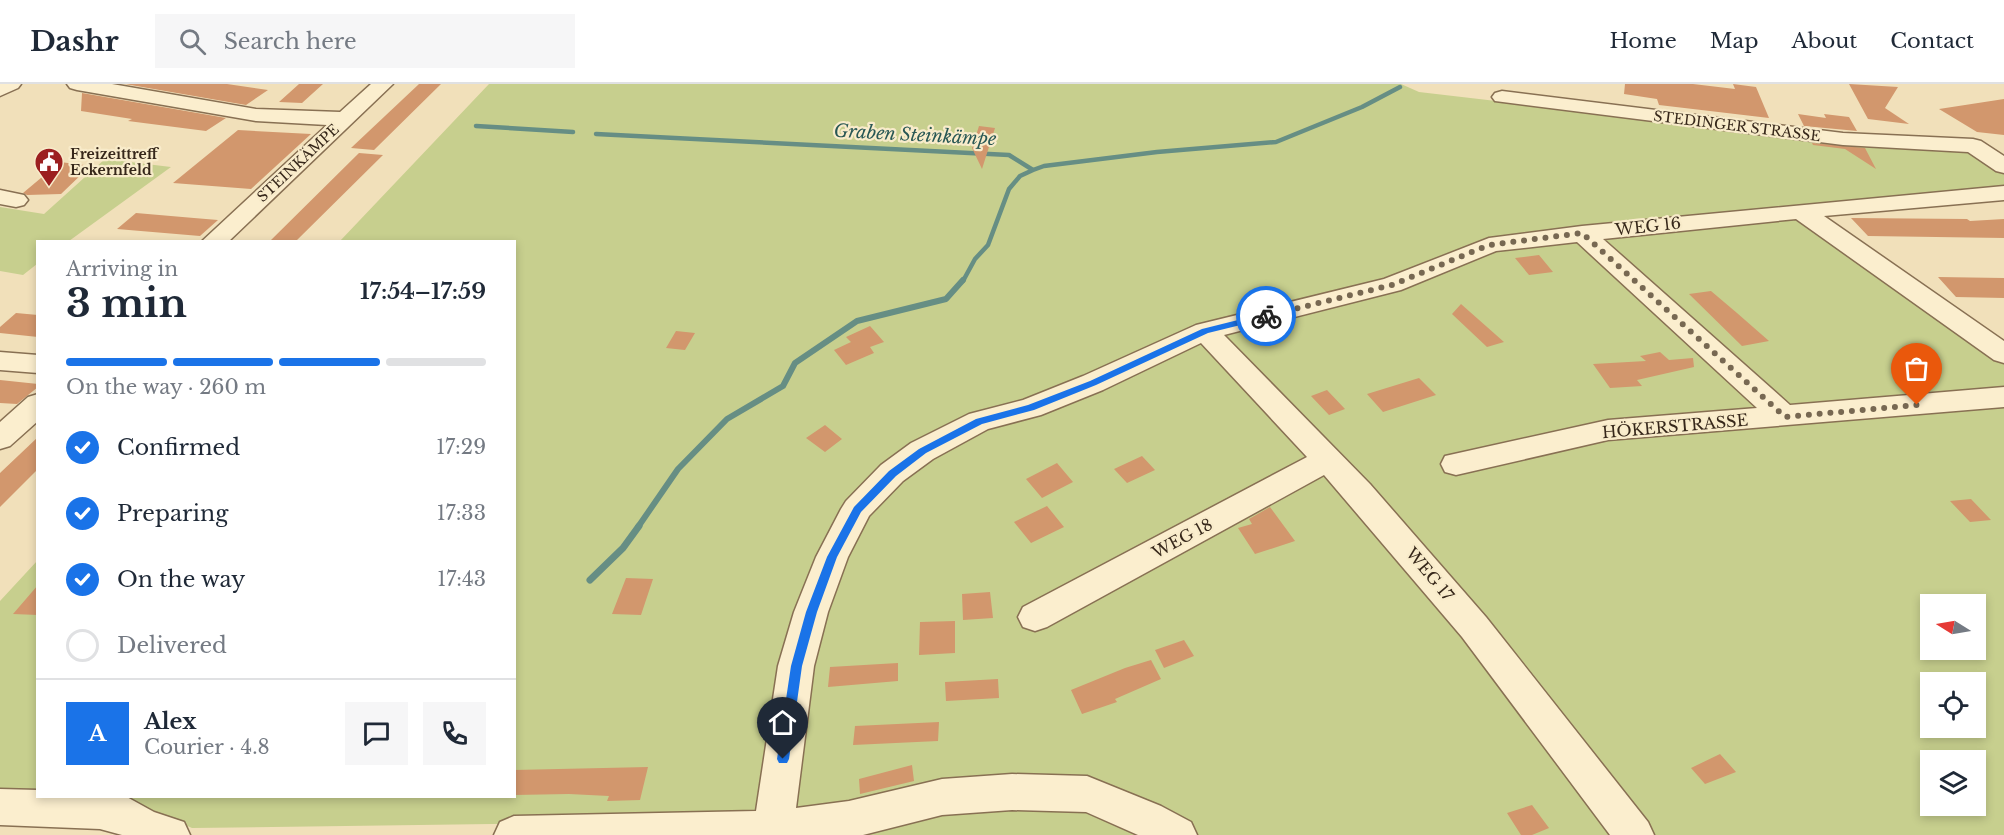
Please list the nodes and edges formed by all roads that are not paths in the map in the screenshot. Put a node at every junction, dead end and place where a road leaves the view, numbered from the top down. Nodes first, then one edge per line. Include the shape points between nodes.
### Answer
1 (11, 84) edge
2 (77, 84) edge
3 (383, 84) edge
4 (0, 90) edge
5 (1502, 97) dead end
6 (345, 119) junction
7 (2004, 166) edge
8 (2004, 193) edge
9 (1801, 211) junction
10 (1582, 233) junction
11 (215, 240) edge
12 (1205, 331) junction
13 (2004, 354) edge
14 (0, 360) edge
15 (36, 364) edge
16 (2004, 397) edge
17 (36, 407) edge
18 (1785, 417) junction
19 (0, 439) edge
20 (1328, 459) junction
21 (1456, 464) dead end
22 (1035, 617) dead end
23 (0, 807) edge
24 (773, 829) junction
25 (170, 835) edge
26 (514, 835) edge
27 (1177, 835) edge
28 (1634, 835) edge

1 - 4 street
2 - 6 street via 256,115
3 - 6 street, STEINKÄMPE
5 - 7 street, STEDINGER STRASSE via 1843,139 1973,146
6 - 11 street, STEINKÄMPE
8 - 9 street, WEG 16
9 - 10 street, WEG 16
9 - 13 street
10 - 12 street, WEG 16 via 1489,245 1392,285
10 - 18 street
12 - 20 street, WEG 17
12 - 24 street, WEG 16 via 1093,383 1030,408 979,421 922,451 892,473 857,509 832,557 796,666
14 - 15 street
16 - 18 street, HÖKERSTRASSE
17 - 19 street
18 - 21 street, HÖKERSTRASSE via 1608,430
20 - 22 street, WEG 18
20 - 28 street, WEG 17 via 1474,627
23 - 25 street via 125,815 145,828
24 - 26 street
24 - 27 street via 849,820 942,797 1012,792 1087,794

